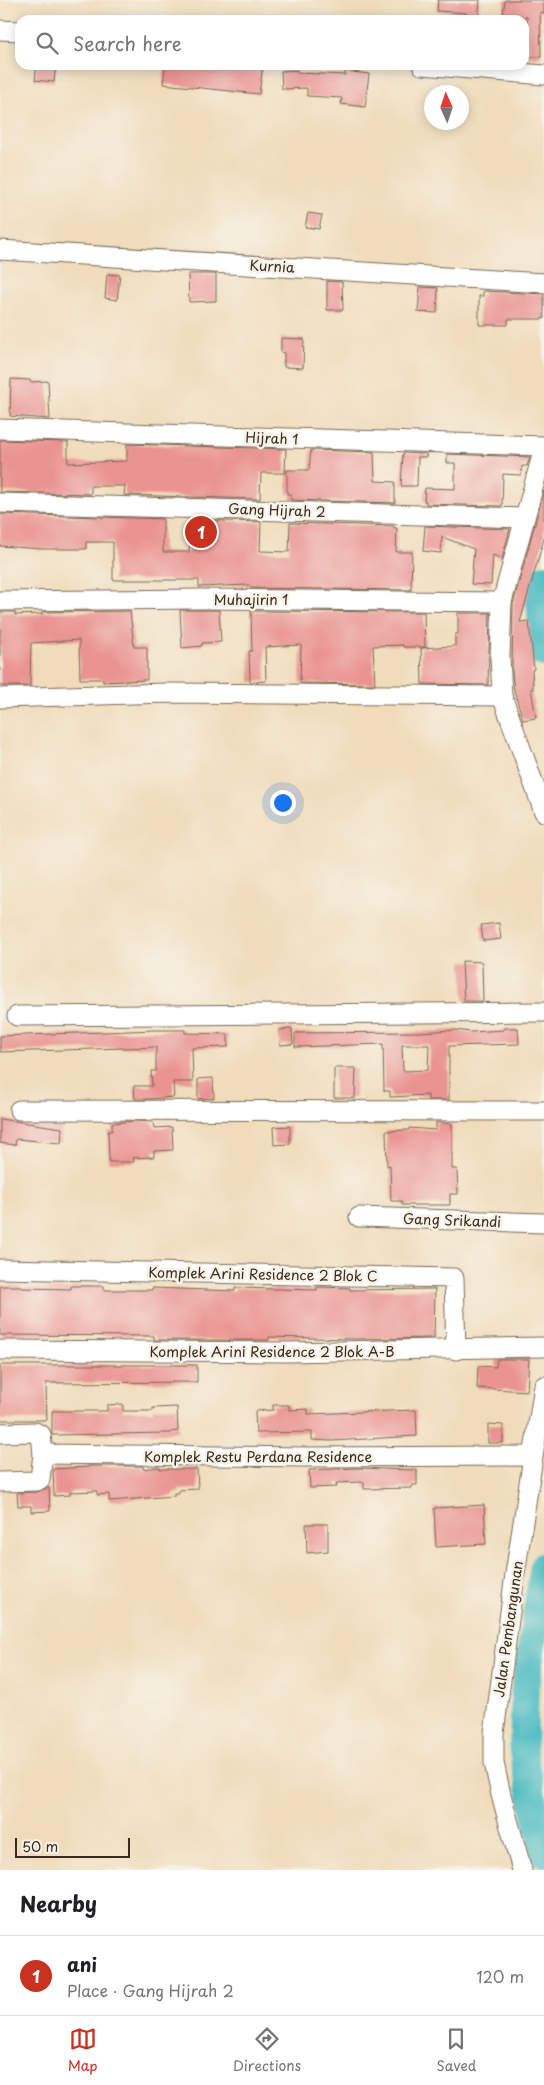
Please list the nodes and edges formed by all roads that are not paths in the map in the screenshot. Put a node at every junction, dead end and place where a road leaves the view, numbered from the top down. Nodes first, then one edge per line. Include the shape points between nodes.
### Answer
1 (0, 30) edge
2 (15, 31) edge
3 (483, 70) edge
4 (544, 75) edge
5 (0, 250) edge
6 (544, 282) edge
7 (0, 429) edge
8 (544, 447) edge
9 (539, 483) edge
10 (0, 503) edge
11 (524, 518) junction
12 (0, 601) edge
13 (502, 602) junction
14 (502, 696) junction
15 (0, 698) edge
16 (544, 812) edge
17 (544, 1012) edge
18 (16, 1016) dead end
19 (19, 1110) dead end
20 (544, 1111) edge
21 (359, 1217) dead end
22 (544, 1223) edge
23 (0, 1269) edge
24 (544, 1347) edge
25 (0, 1350) edge
26 (456, 1350) junction
27 (544, 1386) edge
28 (0, 1432) edge
29 (43, 1454) junction
30 (533, 1456) junction
31 (0, 1482) edge
32 (536, 1497) edge
33 (522, 1870) edge

1 - 2 street
3 - 4 street
5 - 6 street, Kurnia
7 - 8 street, Hijrah 1
8 - 9 street
9 - 11 street
10 - 11 street, Gang Hijrah 2
11 - 13 street
12 - 13 street, Muhajirin 1
13 - 14 street
14 - 15 street via 166,693
14 - 16 street
17 - 18 street
19 - 20 street
21 - 22 street, Gang Srikandi
23 - 26 street, Komplek Arini Residence 2 Blok C via 454,1278
24 - 26 street, Komplek Arini Residence 2 Blok A-B
25 - 26 street, Komplek Arini Residence 2 Blok A-B
27 - 30 street, Jalan Pembangunan
28 - 29 street via 35,1432 41,1435
29 - 30 street, Komplek Restu Perdana Residence via 305,1458
29 - 31 street via 40,1480
30 - 32 street, Jalan Pembangunan
32 - 33 street, Jalan Pembangunan via 494,1733 494,1763

